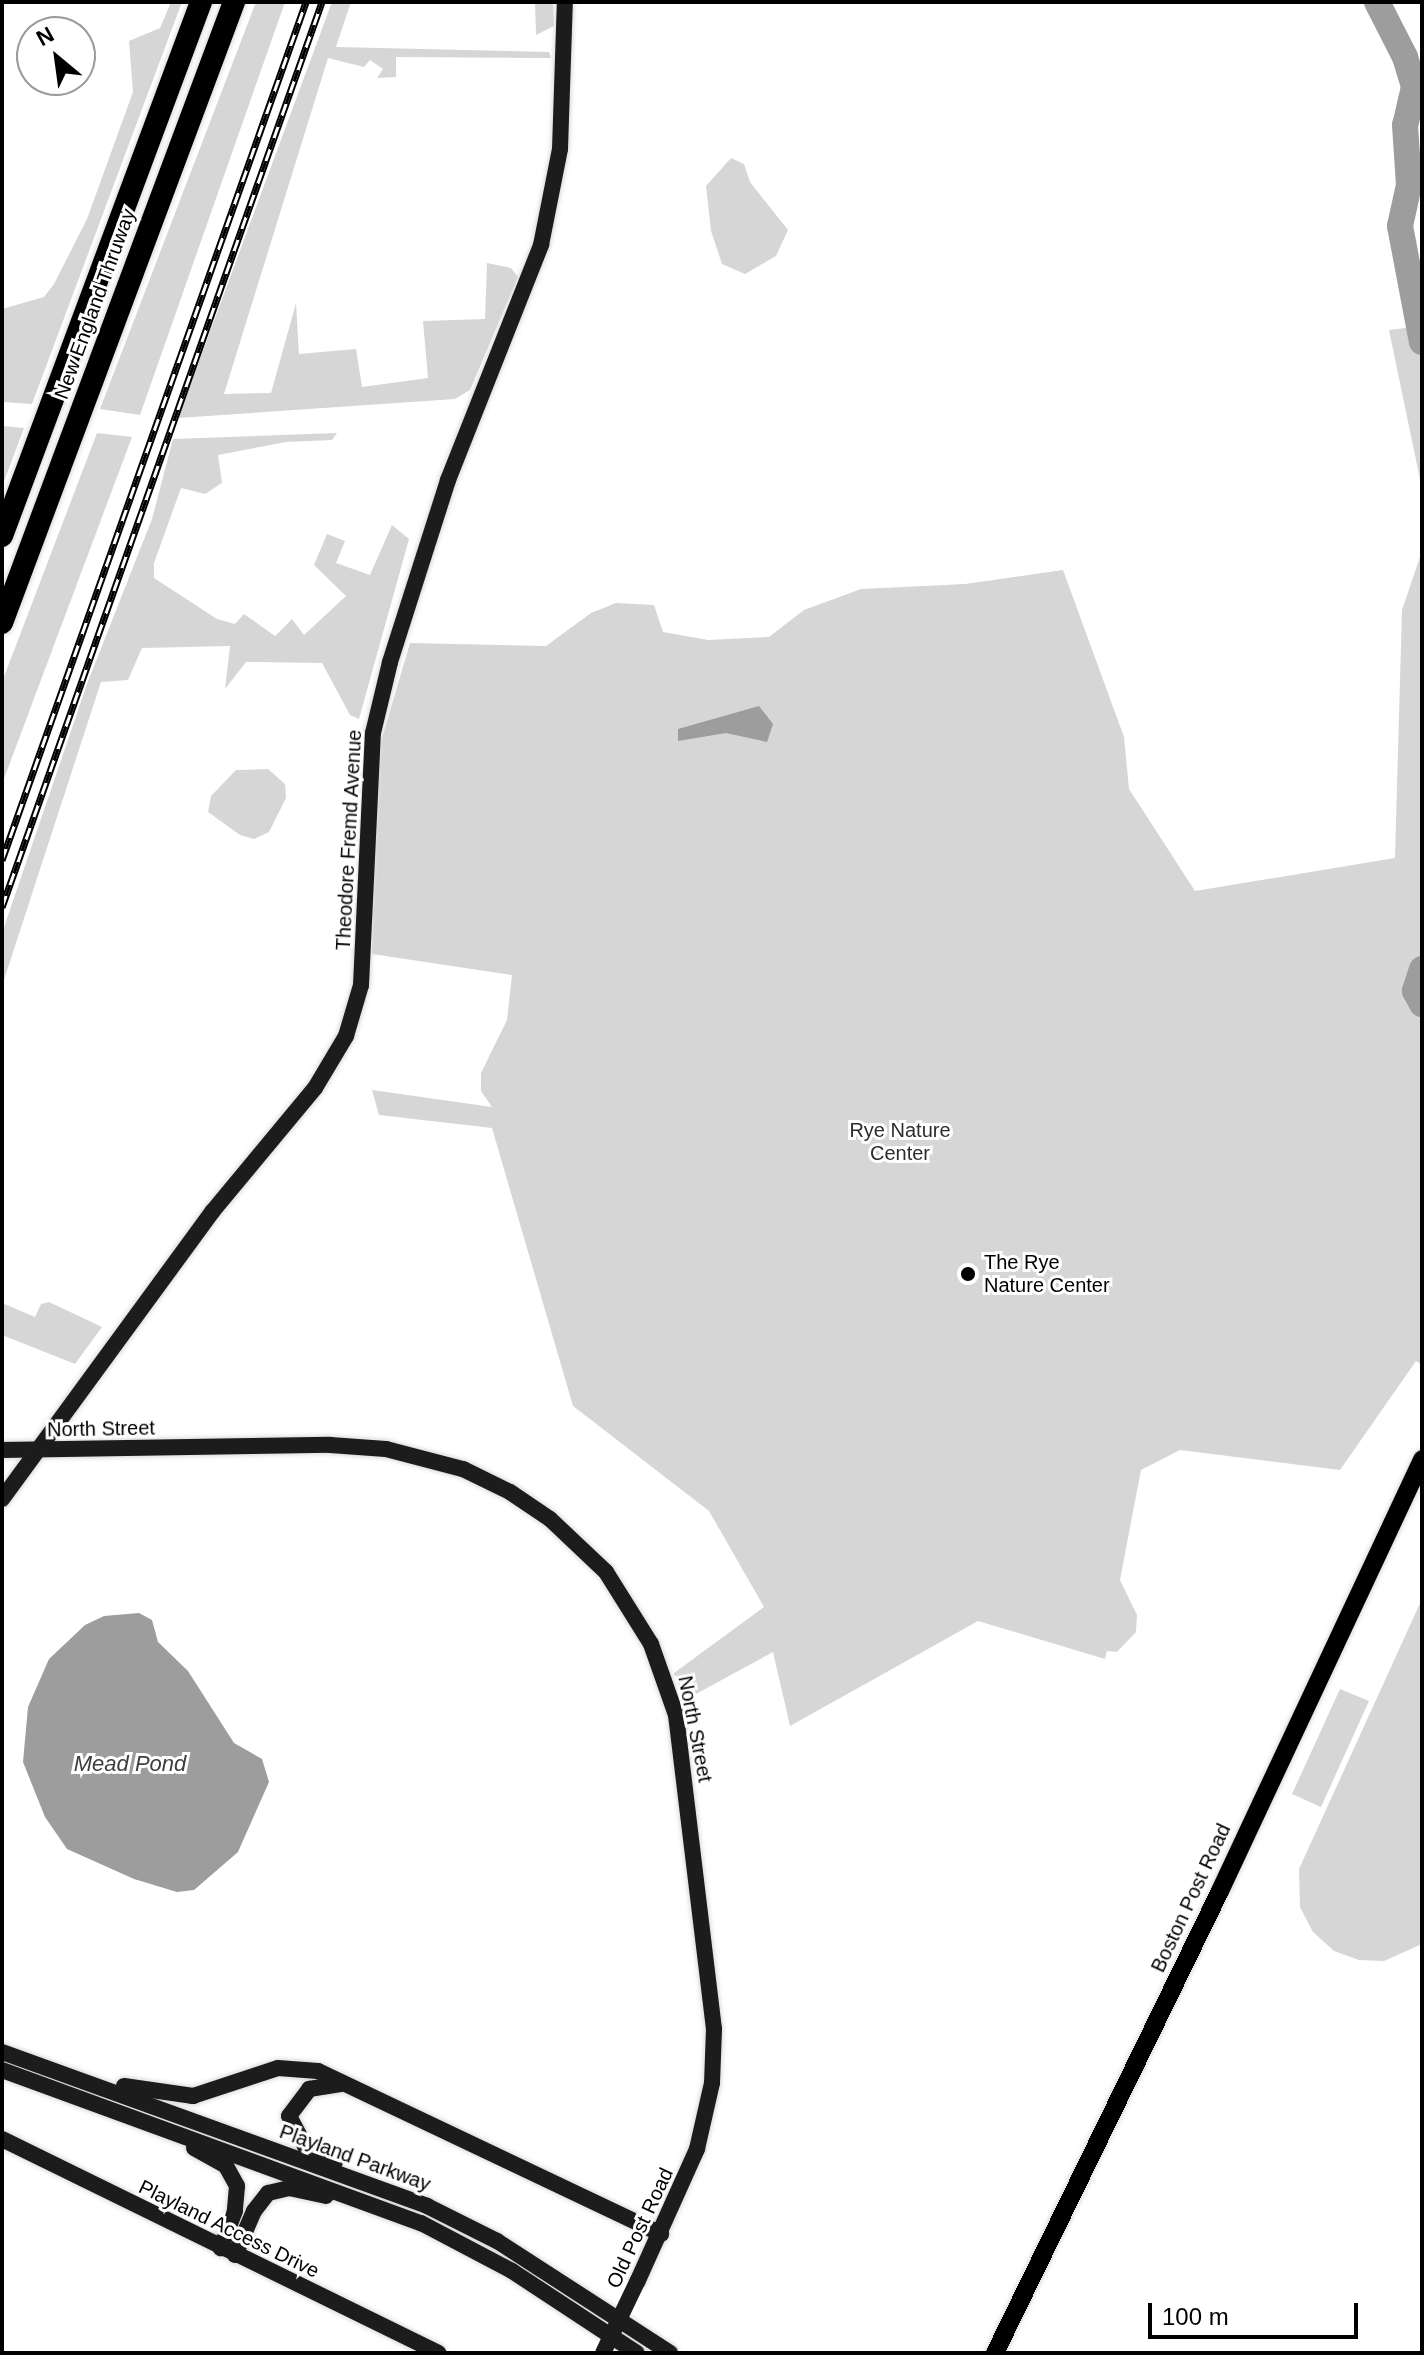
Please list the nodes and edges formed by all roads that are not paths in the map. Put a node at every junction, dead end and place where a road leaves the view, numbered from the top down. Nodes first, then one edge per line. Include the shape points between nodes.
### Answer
1 (201, 2) edge
2 (234, 2) edge
3 (565, 2) edge
4 (2, 536) edge
5 (2, 623) edge
6 (39, 1449) junction
7 (2, 1450) edge
8 (1422, 1459) edge
9 (2, 1499) edge
10 (2, 2052) edge
11 (2, 2070) edge
12 (64, 2073) junction
13 (350, 2085) junction
14 (106, 2107) junction
15 (706, 2116) joint
16 (2, 2139) edge
17 (405, 2196) junction
18 (421, 2223) junction
19 (661, 2234) junction
20 (228, 2252) junction
21 (438, 2353) edge
22 (603, 2353) edge
23 (637, 2353) edge
24 (670, 2353) edge
25 (995, 2353) edge

1 - 4 highway, New England Thruway
2 - 5 highway, New England Thruway
3 - 6 street, Theodore Fremd Avenue via 560,149 541,245 448,480 373,733 361,985 346,1036 315,1088 212,1212
6 - 7 street, North Street
6 - 9 street, Theodore Fremd Avenue
6 - 15 street, North Street via 386,1449 488,1480 550,1519 590,1554 639,1619 676,1715 714,2029
8 - 25 main road, Boston Post Road
10 - 12 street, Playland Parkway
11 - 14 street, Playland Parkway
12 - 13 street via 179,2096 207,2094 263,2072 292,2067
12 - 17 street, Playland Parkway
13 - 17 street via 309,2089 293,2105 290,2126 305,2146
13 - 19 street
14 - 18 street, Playland Parkway
14 - 20 street via 213,2157 234,2175 238,2198
15 - 19 street, Old Post Road
16 - 20 street, Playland Access Drive
17 - 24 street, Playland Parkway via 497,2241
18 - 20 street via 301,2189 277,2189 260,2201
18 - 23 street, Playland Parkway via 512,2271
19 - 22 street, Old Post Road, bridge
20 - 21 street, Playland Access Drive

